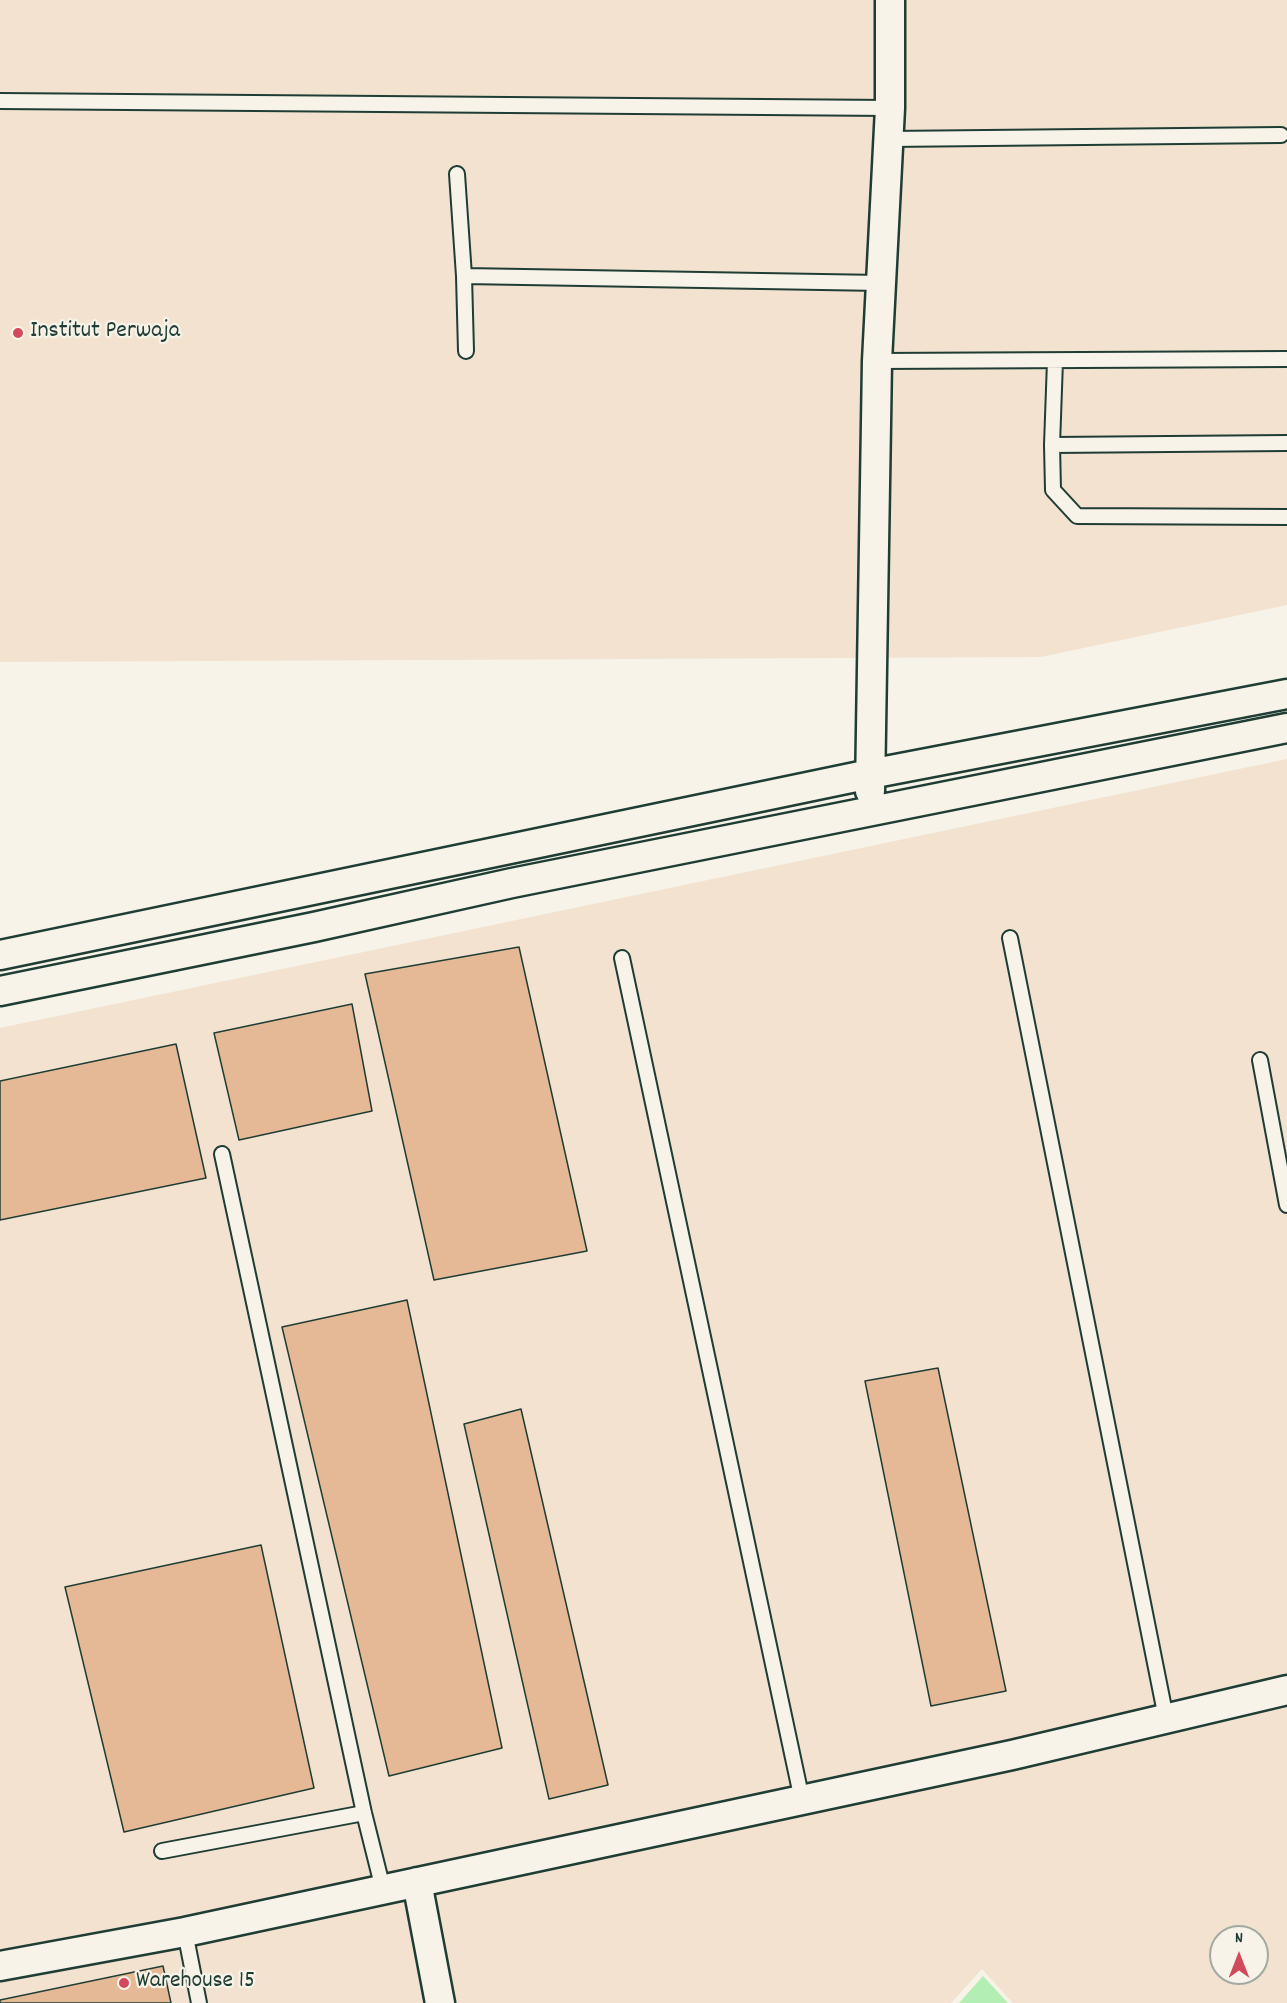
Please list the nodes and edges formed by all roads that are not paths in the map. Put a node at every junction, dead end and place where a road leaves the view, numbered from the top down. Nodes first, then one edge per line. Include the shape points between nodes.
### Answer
1 (890, 0) edge
2 (0, 101) edge
3 (890, 108) junction
4 (1281, 135) dead end
5 (888, 139) junction
6 (457, 174) dead end
7 (464, 276) junction
8 (881, 283) junction
9 (466, 351) dead end
10 (1287, 359) edge
11 (877, 361) junction
12 (1055, 361) junction
13 (1287, 443) edge
14 (1052, 445) junction
15 (1287, 517) edge
16 (1287, 694) edge
17 (1287, 728) edge
18 (870, 774) junction
19 (870, 812) junction
20 (506, 848) junction
21 (512, 882) junction
22 (1010, 938) dead end
23 (0, 955) edge
24 (622, 958) dead end
25 (0, 991) edge
26 (1260, 1060) dead end
27 (222, 1154) dead end
28 (1287, 1205) edge
29 (1287, 1690) edge
30 (1167, 1718) junction
31 (802, 1800) junction
32 (364, 1813) junction
33 (162, 1851) dead end
34 (417, 1882) junction
35 (383, 1889) junction
36 (186, 1932) junction
37 (0, 1966) edge
38 (199, 2003) edge
39 (440, 2003) edge

1 - 3 street
2 - 3 lane
3 - 5 street
4 - 5 lane
5 - 8 street
6 - 7 lane
7 - 8 lane
7 - 9 lane
8 - 11 street
10 - 12 lane
11 - 12 lane
11 - 18 street
12 - 14 lane
13 - 14 lane
14 - 15 lane via 1053,490 1077,516
16 - 18 street
17 - 19 street
18 - 19 street
18 - 20 street
19 - 21 street
20 - 21 street
20 - 23 street
21 - 25 street
22 - 30 lane
24 - 31 lane
26 - 28 lane
27 - 32 lane
29 - 30 street
30 - 31 street
31 - 34 street
32 - 33 lane
32 - 35 lane
34 - 35 street
34 - 39 street
35 - 36 street
36 - 37 street
36 - 38 lane

